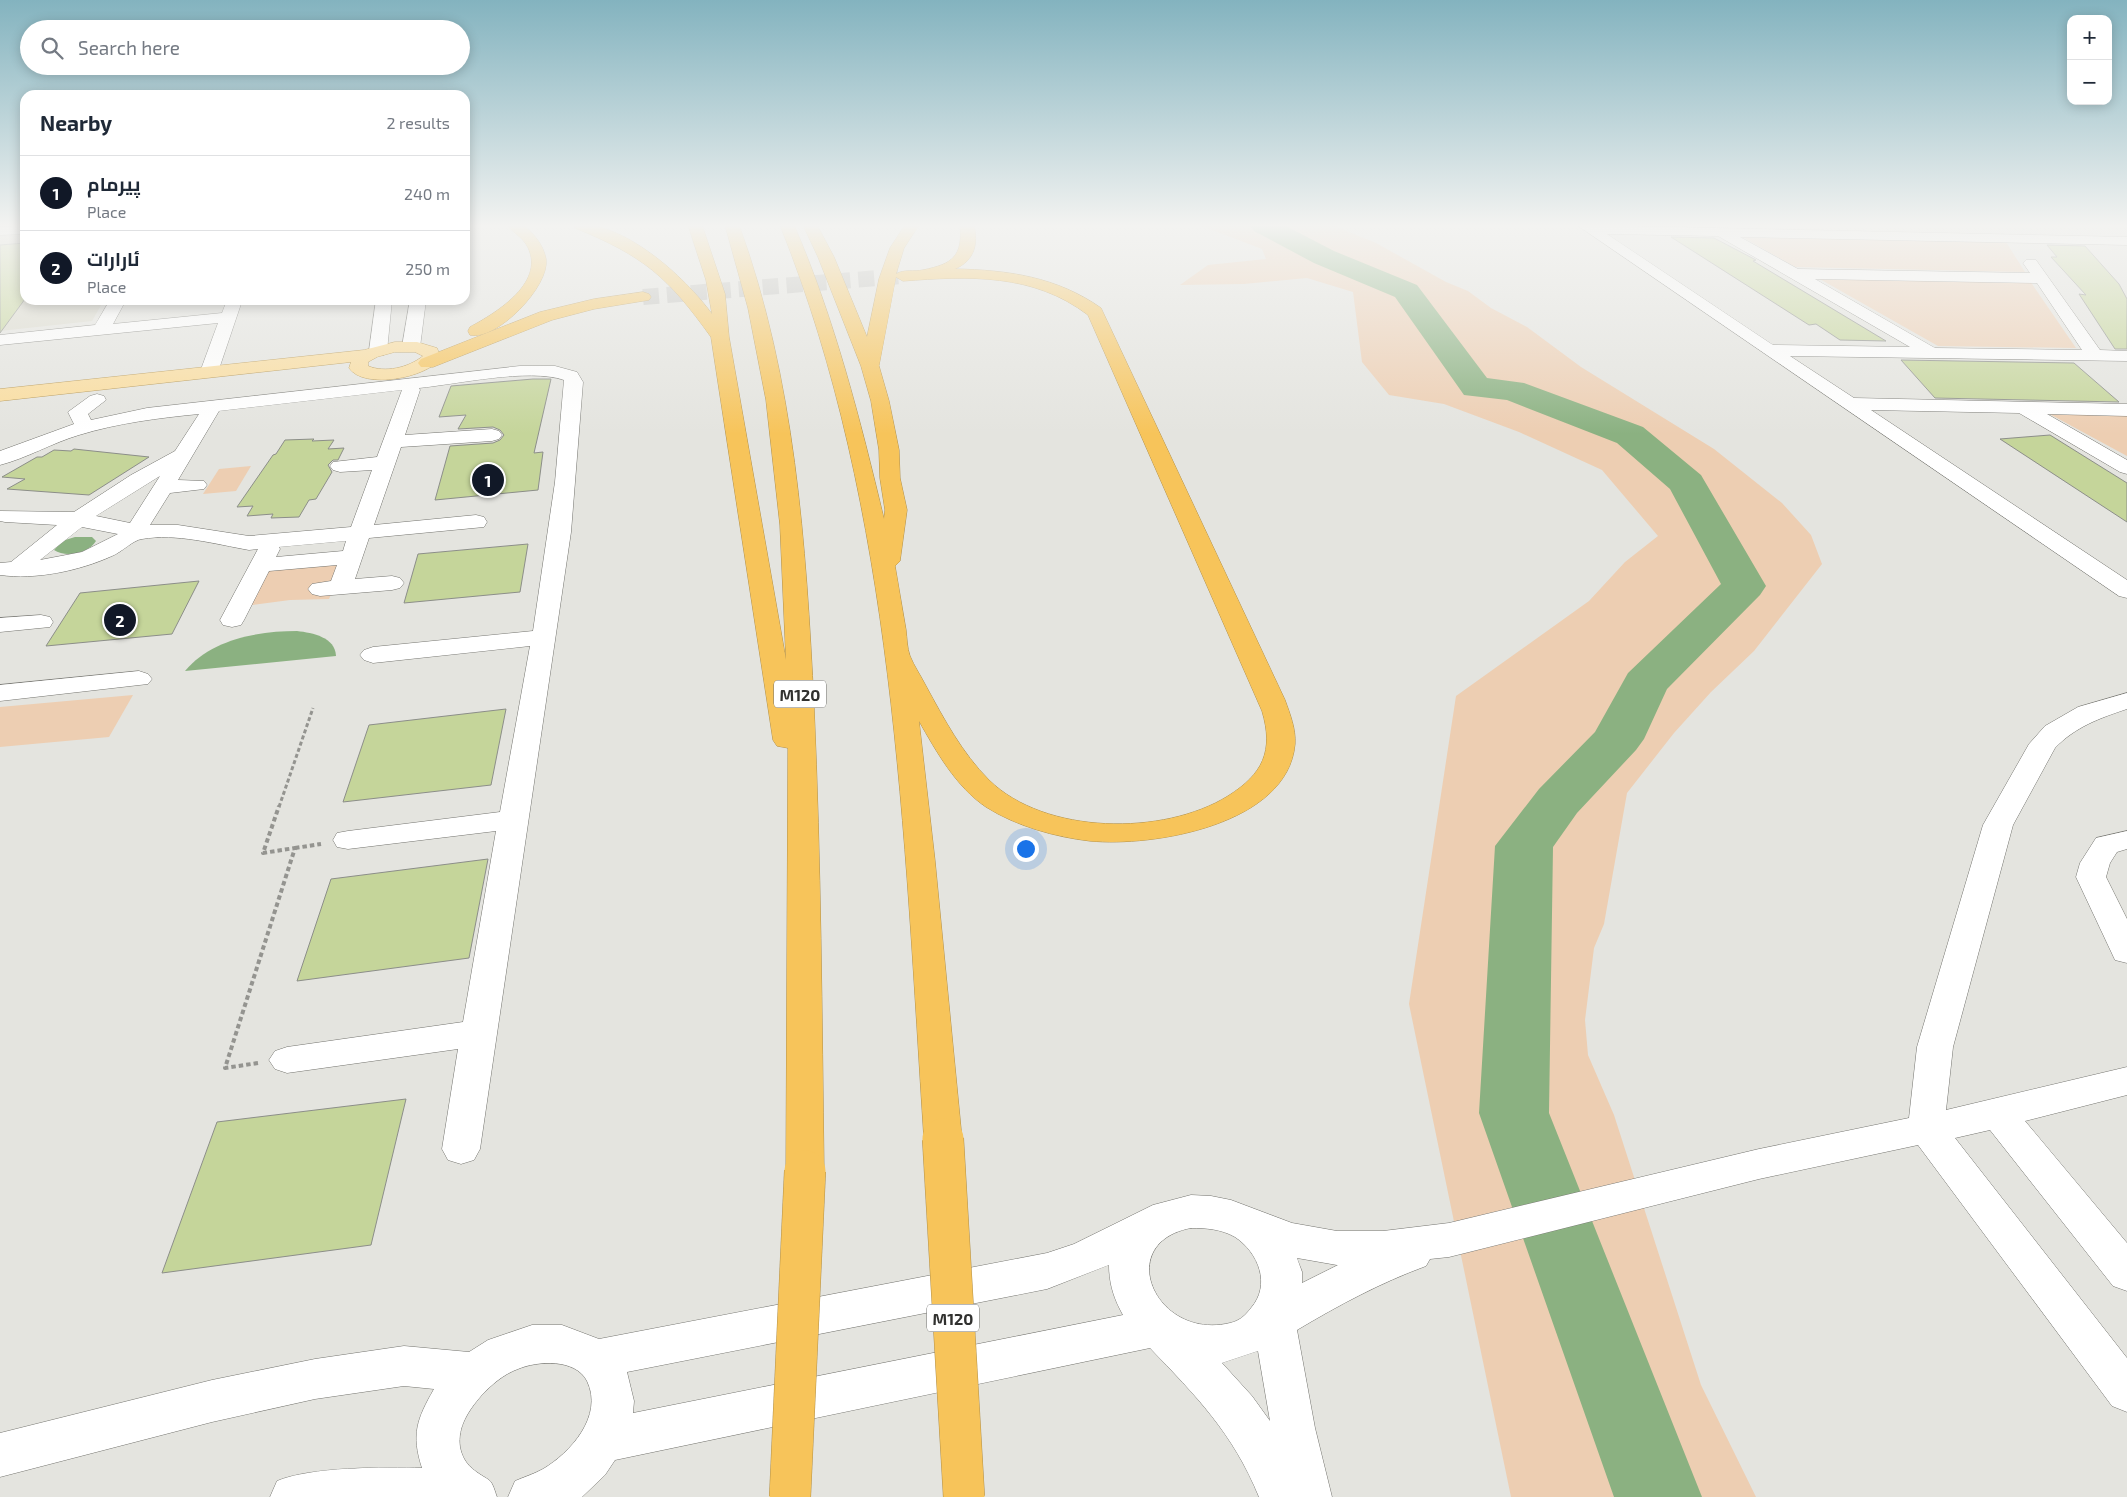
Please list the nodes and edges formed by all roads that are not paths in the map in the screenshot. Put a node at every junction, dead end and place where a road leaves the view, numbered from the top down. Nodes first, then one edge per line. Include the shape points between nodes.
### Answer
1 (523, 295) edge
2 (687, 295) edge
3 (718, 295) edge
4 (752, 295) edge
5 (815, 295) edge
6 (841, 295) edge
7 (884, 295) edge
8 (1070, 295) edge
9 (1687, 295) edge
10 (1829, 295) edge
11 (2053, 295) edge
12 (643, 297) tunnel mouth
13 (115, 305) edge
14 (233, 305) edge
15 (383, 305) edge
16 (418, 305) edge
17 (229, 317) junction
18 (101, 330) junction
19 (720, 338) junction
20 (0, 340) edge
21 (1768, 350) junction
22 (420, 352) junction
23 (1932, 352) junction
24 (2095, 356) junction
25 (2127, 356) edge
26 (369, 359) junction
27 (870, 366) junction
28 (209, 372) junction
29 (411, 390) dead end
30 (0, 395) edge
31 (96, 400) junction
32 (1848, 404) junction
33 (2022, 407) junction
34 (0, 410) edge
35 (2127, 410) edge
36 (210, 412) dead end
37 (59, 417) junction
38 (84, 426) junction
39 (492, 435) dead end
40 (392, 442) junction
41 (186, 454) junction
42 (0, 459) edge
43 (2127, 468) edge
44 (382, 472) junction
45 (337, 475) dead end
46 (197, 485) dead end
47 (164, 487) junction
48 (5, 516) dead end
49 (78, 520) junction
50 (476, 522) dead end
51 (136, 531) junction
52 (360, 532) junction
53 (273, 542) junction
54 (351, 557) junction
55 (261, 565) junction
56 (6, 574) edge
57 (392, 582) dead end
58 (886, 582) junction
59 (2127, 591) edge
60 (232, 620) dead end
61 (41, 622) dead end
62 (0, 626) edge
63 (544, 637) junction
64 (374, 655) dead end
65 (897, 655) junction
66 (139, 679) dead end
67 (0, 693) edge
68 (2127, 701) edge
69 (513, 820) junction
70 (348, 840) dead end
71 (2127, 840) edge
72 (805, 848) junction
73 (2127, 952) edge
74 (478, 1033) junction
75 (287, 1060) road end
76 (2127, 1081) edge
77 (1998, 1114) junction
78 (1926, 1128) junction
79 (460, 1149) dead end
80 (1163, 1218) junction
81 (1248, 1224) junction
82 (1363, 1260) junction
83 (2127, 1273) edge
84 (1269, 1321) junction
85 (1158, 1326) junction
86 (596, 1359) junction
87 (472, 1372) junction
88 (2127, 1392) edge
89 (601, 1441) junction
90 (0, 1455) edge
91 (544, 1494) edge
92 (469, 1495) edge
93 (293, 1497) edge
94 (790, 1497) edge
95 (964, 1497) edge
96 (1282, 1497) edge
97 (1309, 1497) edge

1 - 22 highway via 486,325
2 - 19 highway
3 - 19 highway via 722,316
4 - 72 highway, M120 via 784,454 797,588
5 - 58 highway, M120 via 849,408
6 - 27 highway
7 - 27 highway
8 - 65 highway via 1095,312 1272,700 1280,729 1279,754 1267,779 1256,790 1227,810 1195,822 1166,829 1120,833 1052,824 995,799 969,775
9 - 21 street
10 - 23 street
11 - 24 street
12 - 22 highway via 594,304
13 - 18 street
14 - 17 street
15 - 26 street
16 - 22 street
17 - 18 street
17 - 28 street
18 - 20 street
19 - 72 highway
21 - 23 street
21 - 32 street
22 - 26 main road
22 - 26 main road via 402,372 380,374
23 - 24 street
24 - 25 street
26 - 28 main road
26 - 31 main road
27 - 58 highway via 889,450 896,510
28 - 30 main road
29 - 40 street
31 - 37 main road
31 - 38 street via 78,412
32 - 33 street
32 - 59 street
33 - 35 street
33 - 43 street
34 - 37 main road
36 - 41 street
37 - 38 street
37 - 42 street
38 - 63 street via 147,414 487,375 543,370 565,373 574,382 571,428 563,514
39 - 40 street
40 - 44 street
41 - 47 street
41 - 49 street via 120,485
44 - 45 street
44 - 52 street
46 - 47 street
47 - 51 street
48 - 49 street
49 - 51 street
49 - 56 street
50 - 52 street
51 - 53 street via 178,532 237,543
51 - 56 street via 116,546 70,562
52 - 53 street
52 - 54 street
53 - 55 street
54 - 55 street
54 - 57 street via 331,588
55 - 60 street
58 - 65 highway, M120
61 - 62 street
63 - 64 street
63 - 69 street
65 - 95 highway, M120, bridge via 918,837 942,1139
66 - 67 street
68 - 78 street via 2087,713 2055,732 2043,744 1998,825 1935,1047
69 - 70 street
69 - 74 street
71 - 73 street via 2107,845 2095,863 2092,877
72 - 94 highway, M120, bridge via 805,1171
74 - 75 street
74 - 79 street
76 - 77 street
77 - 78 street
77 - 83 street
78 - 82 street via 1759,1164
78 - 88 street
80 - 81 street via 1184,1211 1206,1210 1227,1214
80 - 85 street via 1136,1242 1128,1276 1133,1295
80 - 86 street via 1088,1256 1048,1271
81 - 82 street
81 - 84 street via 1265,1238 1276,1255 1282,1275 1281,1295
82 - 84 street
84 - 85 street via 1242,1339 1221,1344 1177,1338
84 - 97 street
85 - 89 street
85 - 96 street via 1224,1395 1247,1426
86 - 87 street via 576,1347 552,1342 516,1348
86 - 89 street via 607,1376 613,1395 610,1418
87 - 90 street via 404,1366 315,1379 212,1401
87 - 92 street via 443,1416 437,1440 440,1463 451,1482
89 - 91 street via 588,1459
92 - 93 street via 395,1490

